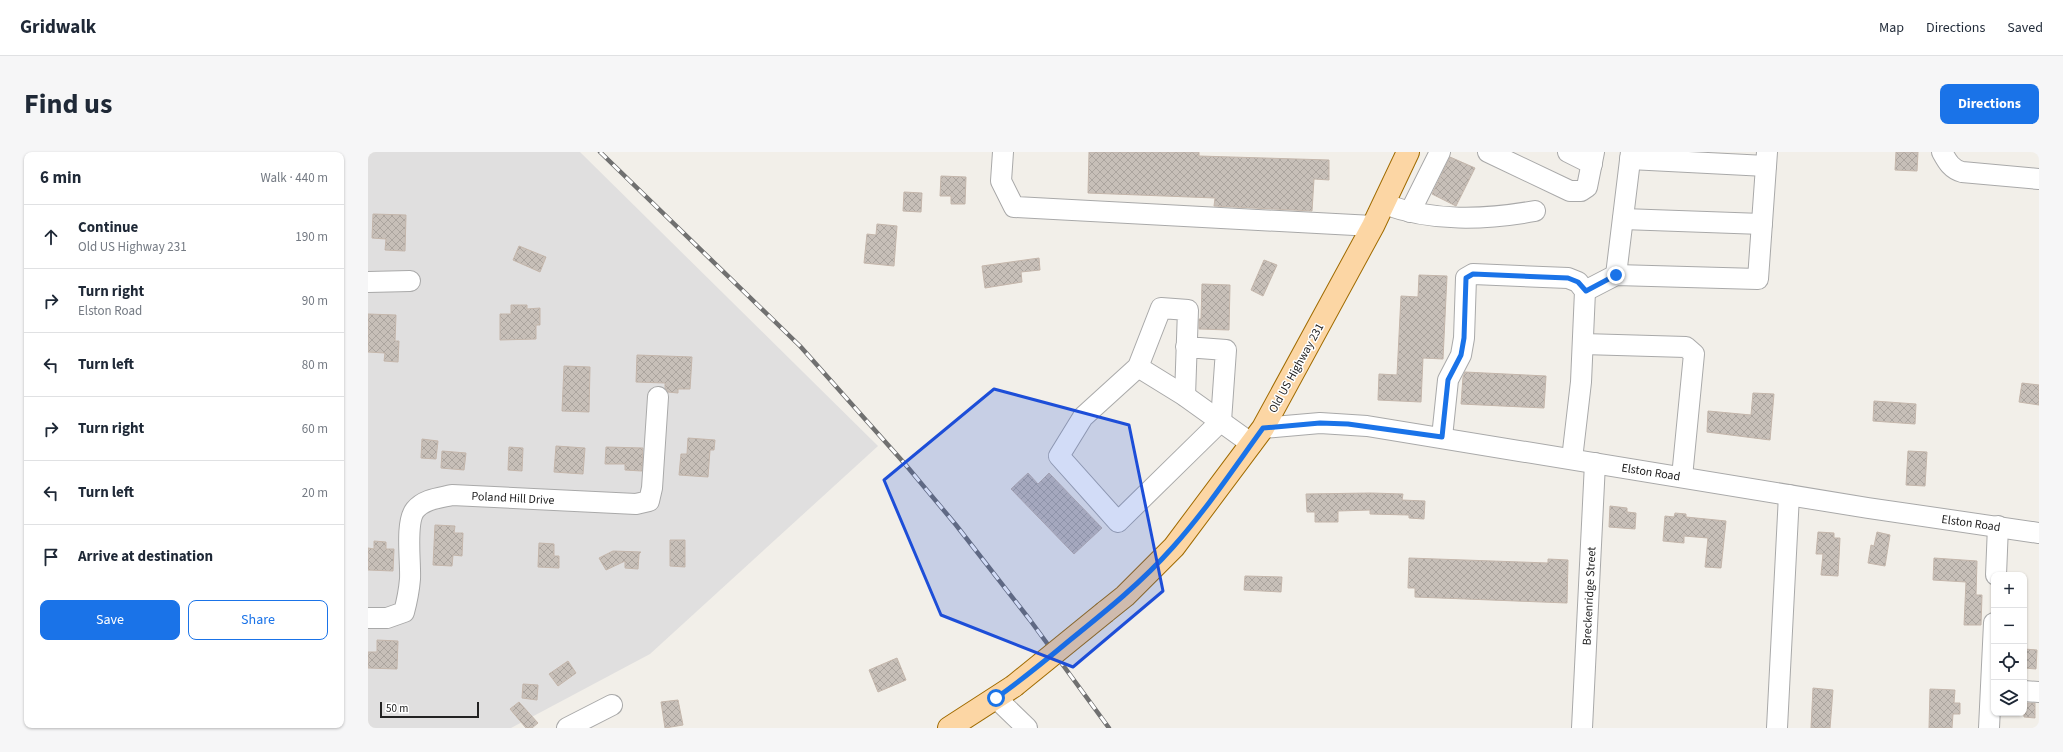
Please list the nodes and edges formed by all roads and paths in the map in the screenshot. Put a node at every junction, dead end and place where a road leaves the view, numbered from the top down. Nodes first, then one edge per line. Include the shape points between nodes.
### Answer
1 (1003, 152) edge
2 (1408, 152) edge
3 (1440, 152) edge
4 (1488, 152) edge
5 (1568, 152) edge
6 (1942, 152) edge
7 (1630, 156) edge
8 (1593, 158) edge
9 (1766, 159) edge
10 (2039, 179) edge
11 (1384, 204) junction
12 (1535, 211) dead end
13 (1410, 212) junction
14 (1623, 219) junction
15 (1762, 224) junction
16 (1373, 226) junction
17 (1616, 275) junction
18 (410, 281) dead end
19 (368, 282) edge
20 (1586, 291) junction
21 (1583, 344) junction
22 (1186, 347) junction
23 (1138, 367) junction
24 (1185, 396) junction
25 (658, 397) dead end
26 (1221, 421) junction
27 (1257, 436) junction
28 (1442, 437) junction
29 (1572, 459) junction
30 (1595, 463) junction
31 (1682, 477) junction
32 (1789, 495) junction
33 (1998, 526) junction
34 (2039, 533) edge
35 (1996, 572) edge
36 (368, 618) edge
37 (1994, 644) edge
38 (1993, 680) edge
39 (2027, 691) edge
40 (2039, 692) edge
41 (996, 698) junction
42 (612, 705) dead end
43 (1991, 709) edge
44 (567, 728) edge
45 (949, 728) edge
46 (1027, 728) edge
47 (1582, 728) edge
48 (1777, 728) edge
49 (1989, 728) edge

1 - 16 street via 1001,181 1014,207
2 - 11 main road, Old US Highway 231
3 - 13 street
4 - 8 street via 1570,191 1581,192 1587,187
5 - 8 street
6 - 10 street via 1948,163 1962,172
7 - 9 street
7 - 14 street
9 - 15 street
11 - 13 street
11 - 16 main road, Old US Highway 231
12 - 13 street via 1499,218 1477,219 1443,218
14 - 15 street
14 - 17 street
15 - 17 street via 1758,279
16 - 27 main road, Old US Highway 231
17 - 20 street
18 - 19 street
20 - 21 street
20 - 28 street via 1578,282 1568,278 1473,274 1466,278 1464,338 1461,355 1448,380
21 - 29 street
21 - 31 street via 1686,347 1694,354
22 - 23 street via 1188,310 1161,308
22 - 24 street
22 - 26 street via 1226,350
23 - 24 street
23 - 26 street via 1083,418 1059,456 1118,522
24 - 26 street
25 - 36 street, Poland Hill Drive via 649,501 636,504 452,495 427,500 415,510 409,532 410,579 404,612 387,618
26 - 27 street
27 - 28 street, Elston Road via 1320,423 1348,424
27 - 41 main road, Old US Highway 231, bridge via 1174,547 1125,596
28 - 29 street, Elston Road
29 - 30 street, Elston Road
30 - 31 street, Elston Road
30 - 47 street, Breckenridge Street
31 - 32 street, Elston Road
32 - 33 street, Elston Road
32 - 48 street
33 - 34 street, Elston Road
33 - 35 street
37 - 38 street
39 - 40 street
41 - 45 main road, Old US Highway 231
41 - 46 street
42 - 44 street
43 - 49 street

